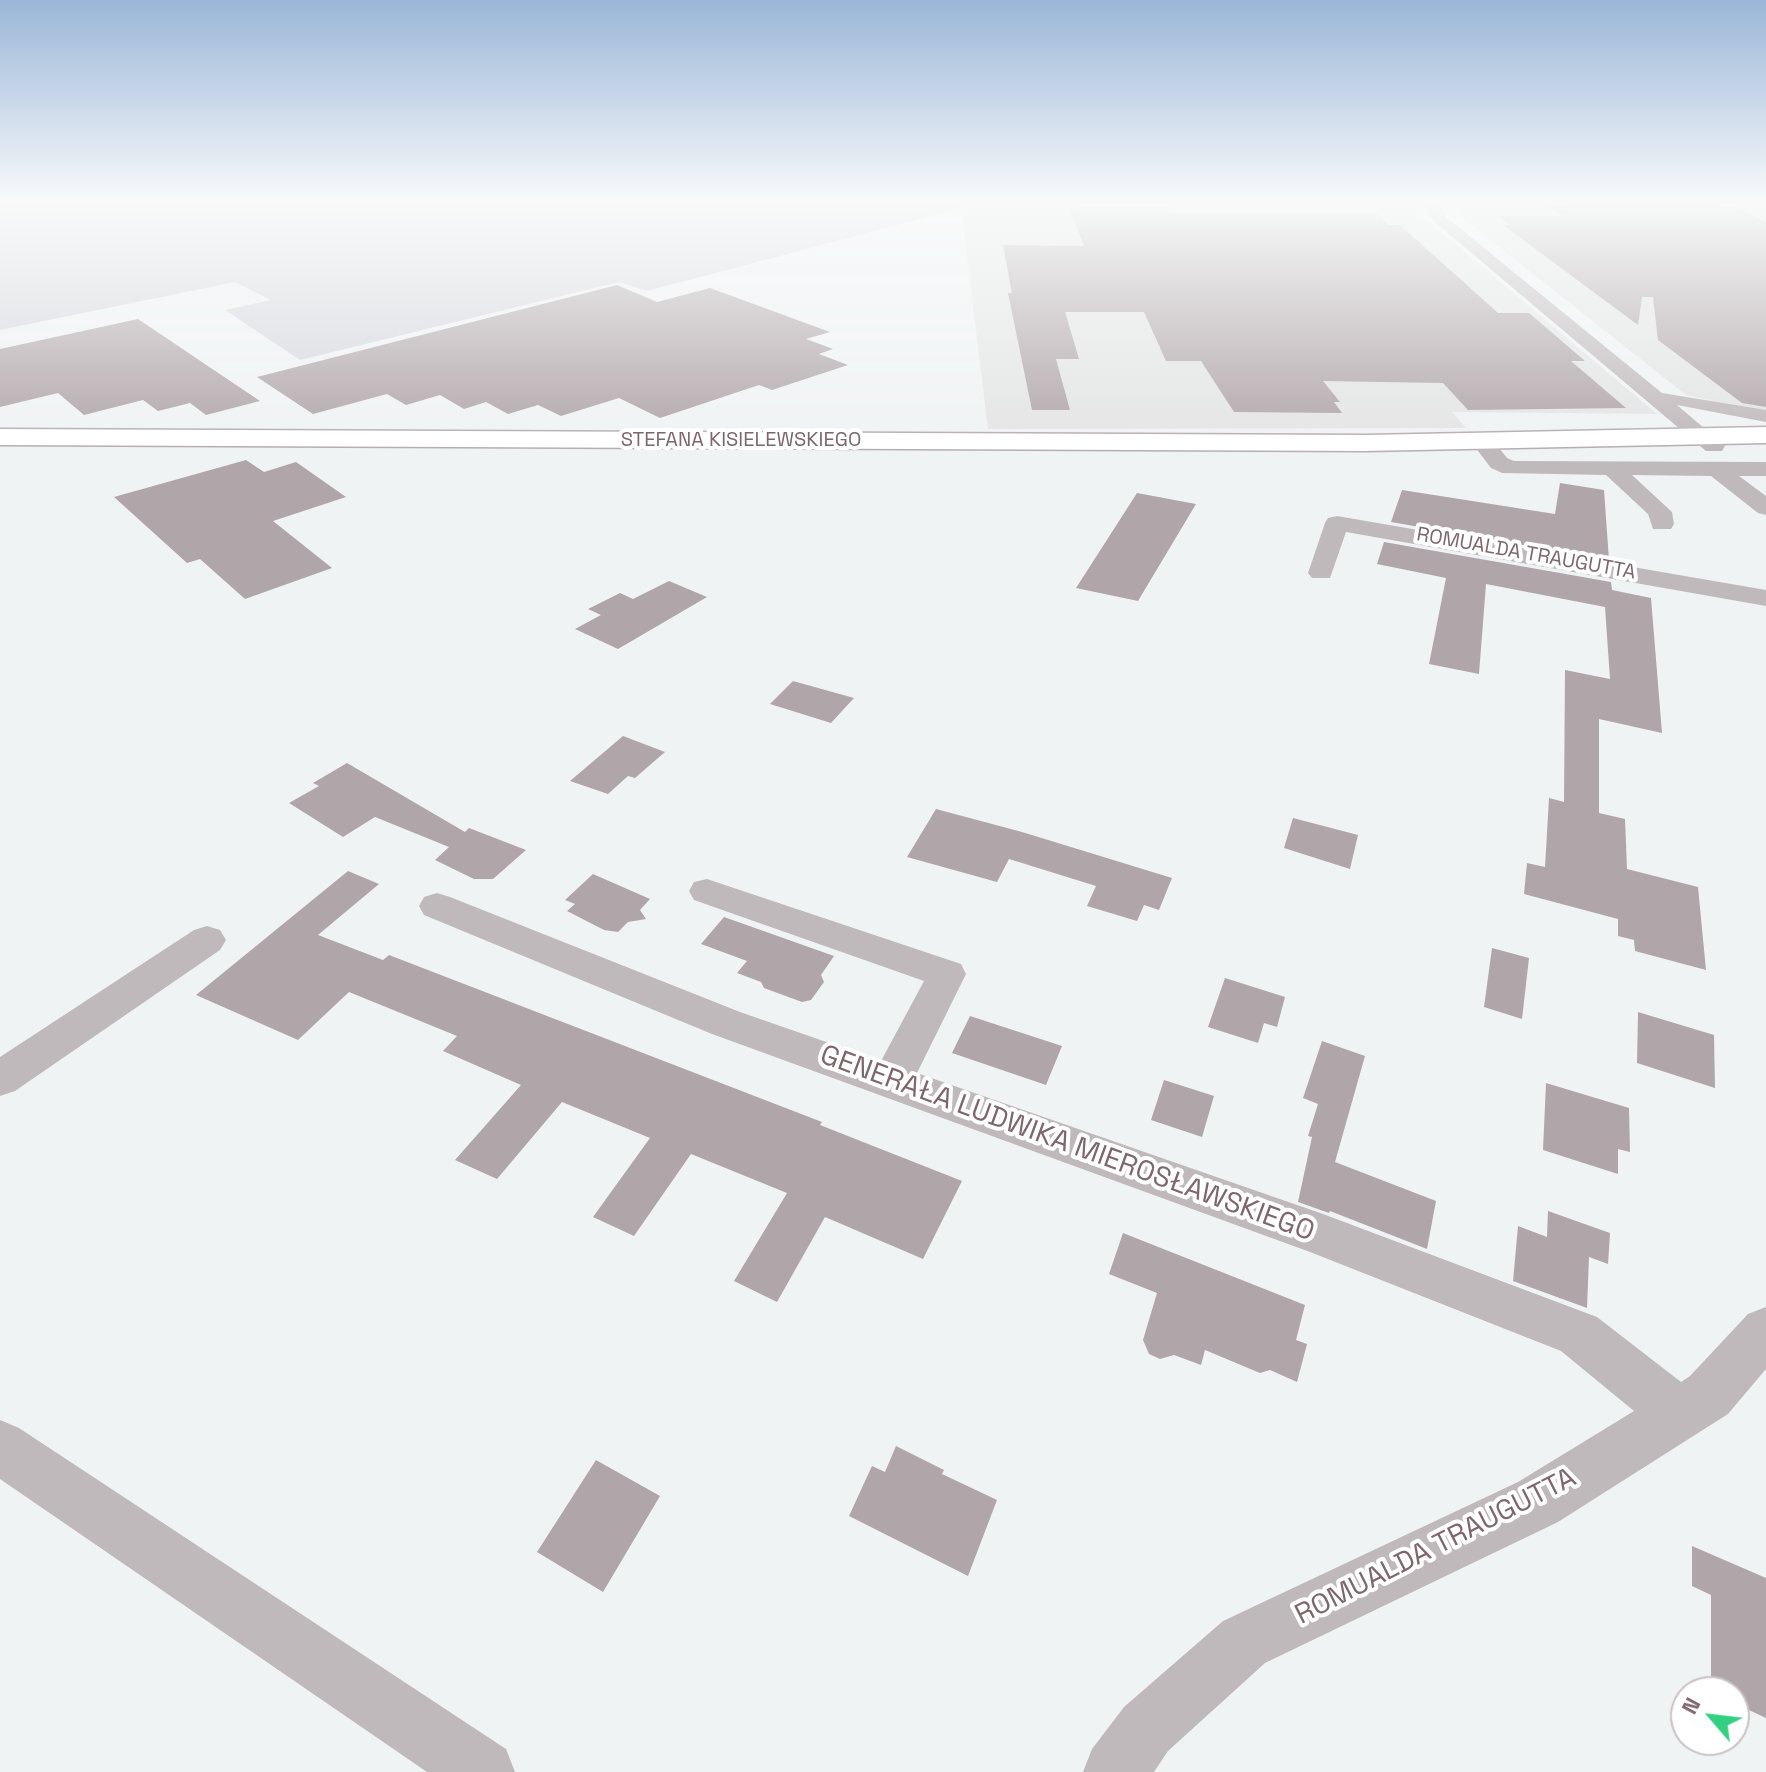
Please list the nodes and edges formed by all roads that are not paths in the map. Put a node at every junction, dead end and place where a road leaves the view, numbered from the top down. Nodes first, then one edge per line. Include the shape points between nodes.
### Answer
1 (1517, 283) edge
2 (1657, 399) junction
3 (1766, 416) edge
4 (1766, 435) edge
5 (0, 437) edge
6 (1483, 443) junction
7 (1766, 447) edge
8 (1711, 450) junction
9 (1510, 468) junction
10 (1612, 469) junction
11 (1766, 469) edge
12 (1502, 494) dead end
13 (1766, 508) edge
14 (1662, 524) dead end
15 (1321, 573) dead end
16 (1766, 598) edge
17 (707, 891) dead end
18 (437, 906) dead end
19 (207, 940) dead end
20 (0, 1079) edge
21 (891, 1082) junction
22 (1766, 1331) edge
23 (1679, 1414) junction
24 (0, 1447) edge
25 (483, 1772) edge
26 (1115, 1772) edge

1 - 2 street
2 - 3 street
2 - 8 street
4 - 8 main road, STEFANA KISIELEWSKIEGO
5 - 6 main road, STEFANA KISIELEWSKIEGO
6 - 8 main road, STEFANA KISIELEWSKIEGO via 1594,441
6 - 9 street
7 - 8 main road, STEFANA KISIELEWSKIEGO
8 - 10 street, STEFANA KISIELEWSKIEGO
8 - 11 street, STEFANA KISIELEWSKIEGO
8 - 13 street
9 - 10 street, STEFANA KISIELEWSKIEGO
9 - 12 street
10 - 14 street via 1660,512
15 - 16 street, ROMUALDA TRAUGUTTA via 1337,523
17 - 21 street via 947,974
18 - 21 street, GENERAŁA LUDWIKA MIEROSŁAWSKIEGO via 726,1023
19 - 20 street
21 - 23 street, GENERAŁA LUDWIKA MIEROSŁAWSKIEGO via 1323,1235 1579,1334
22 - 23 street, ROMUALDA TRAUGUTTA via 1709,1395
23 - 26 street, ROMUALDA TRAUGUTTA via 1538,1502 1244,1642 1146,1729
24 - 25 street

